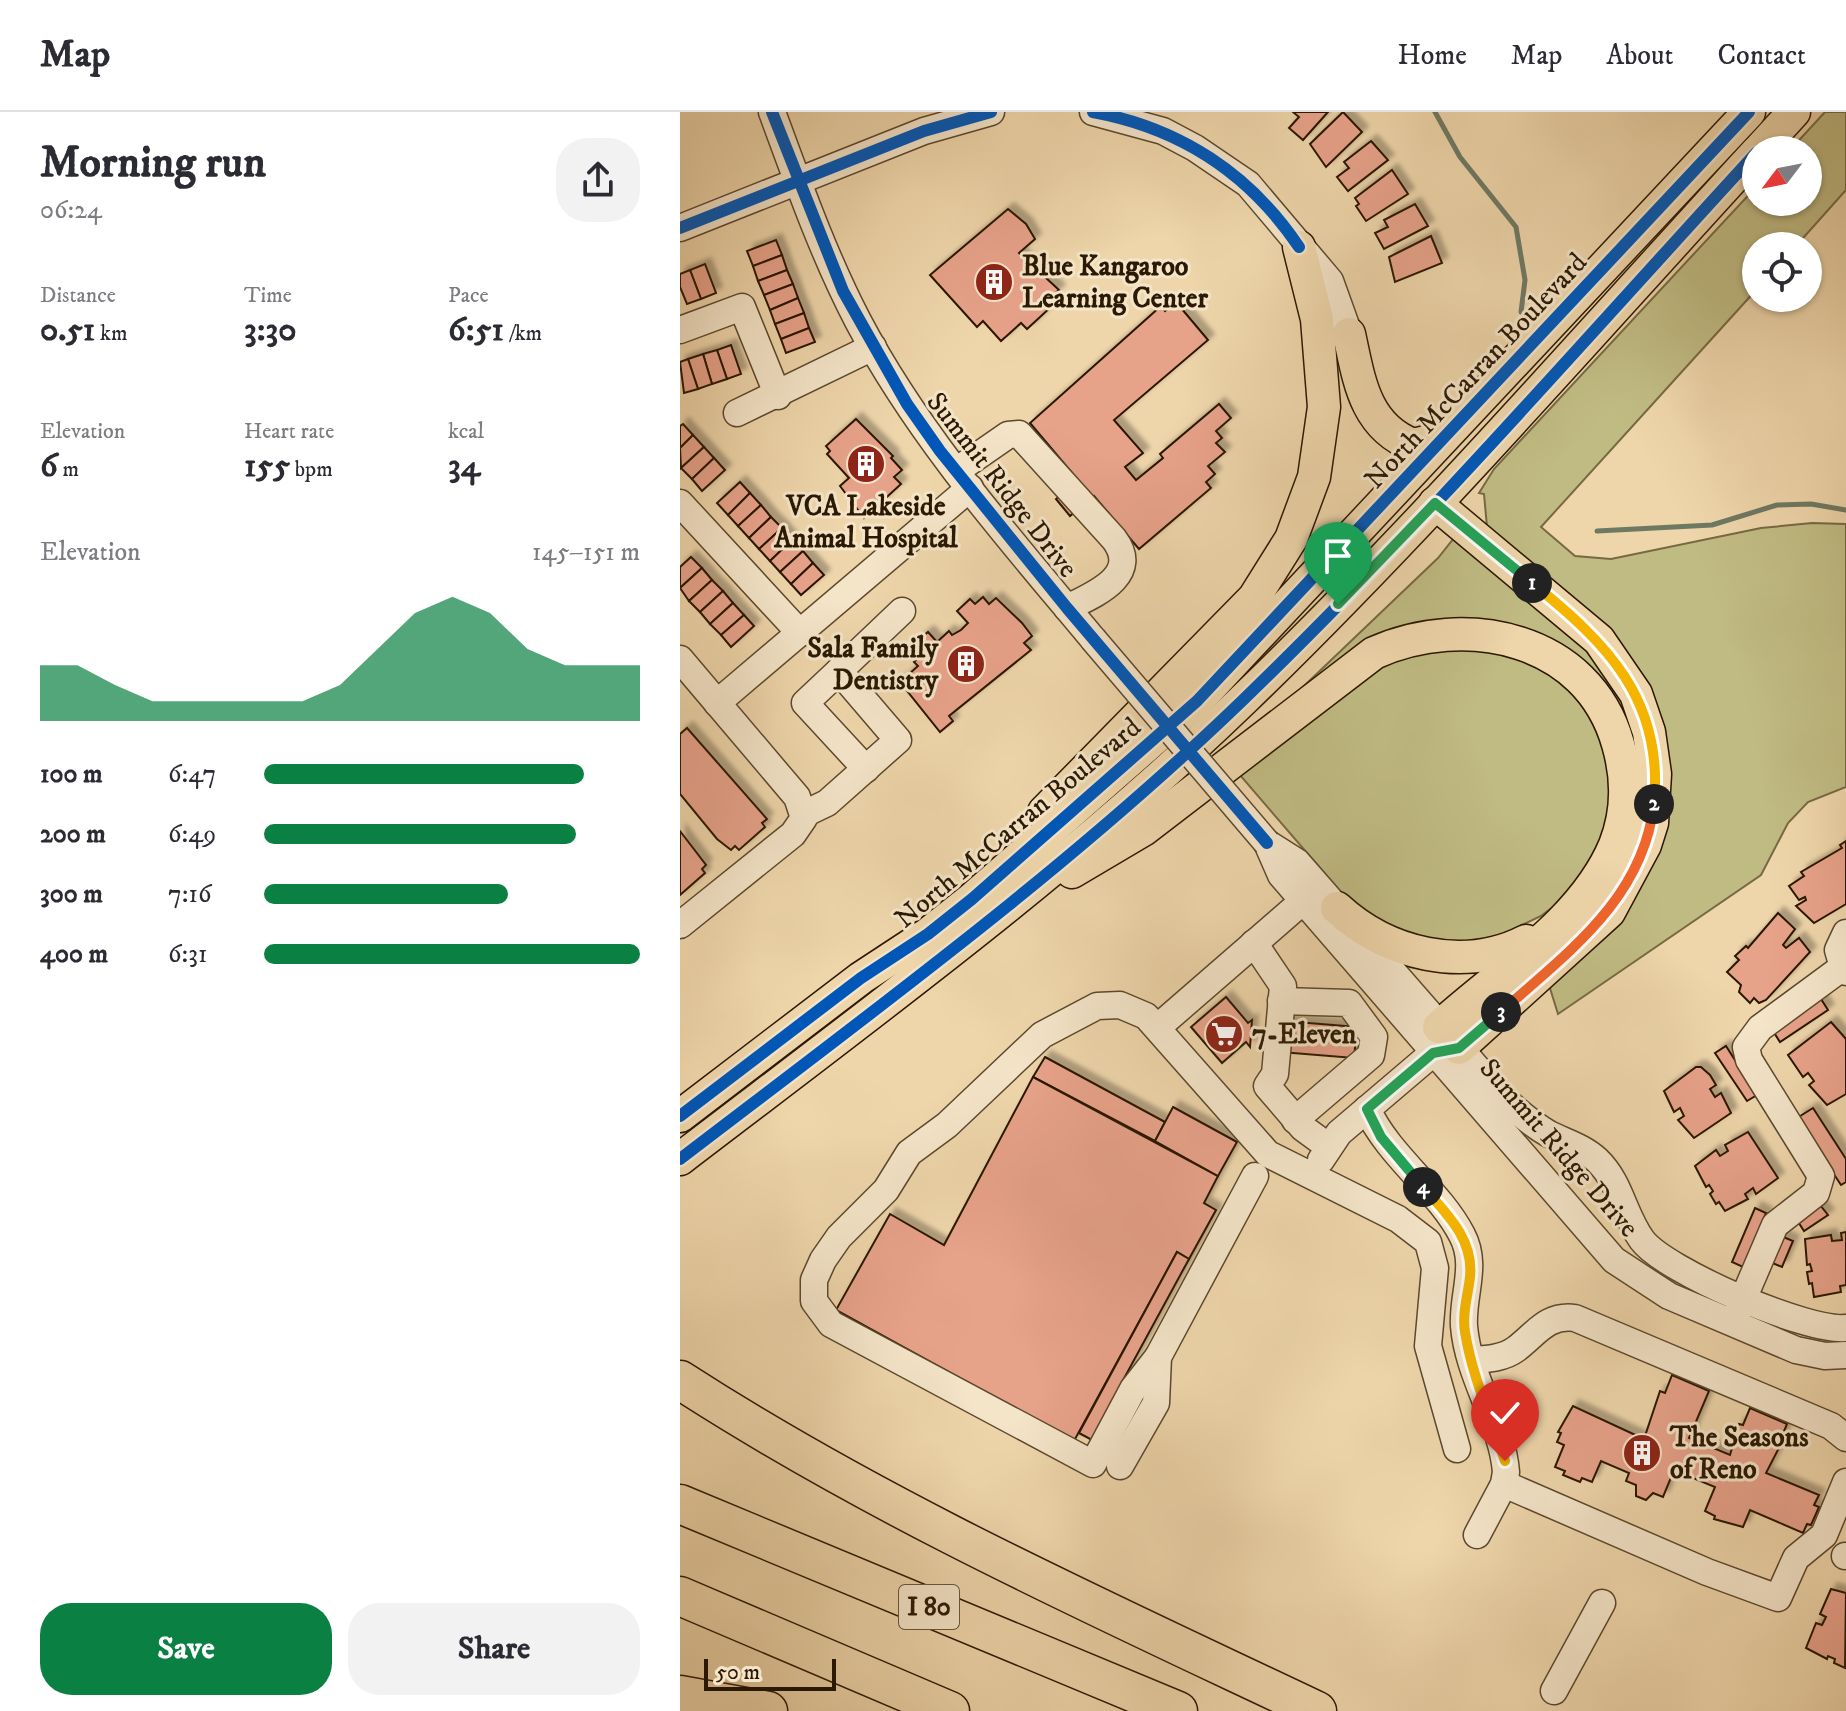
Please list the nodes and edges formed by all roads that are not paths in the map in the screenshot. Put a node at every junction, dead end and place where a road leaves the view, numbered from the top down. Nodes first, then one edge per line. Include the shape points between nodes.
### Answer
1 (772, 112) edge
2 (991, 112) edge
3 (1093, 112) edge
4 (1749, 112) edge
5 (1794, 112) edge
6 (1772, 136) edge
7 (1742, 169) edge
8 (797, 180) junction
9 (680, 228) edge
10 (1299, 247) junction
11 (680, 330) edge
12 (1349, 334) joint
13 (873, 347) junction
14 (778, 396) junction
15 (1472, 410) junction
16 (737, 413) dead end
17 (963, 480) junction
18 (680, 503) edge
19 (1435, 503) junction
20 (1067, 608) junction
21 (902, 611) dead end
22 (800, 633) junction
23 (680, 659) edge
24 (839, 671) junction
25 (717, 703) junction
26 (866, 769) junction
27 (804, 814) junction
28 (1267, 843) junction
29 (1303, 901) junction
30 (1337, 908) junction
31 (1569, 913) junction
32 (993, 917) junction
33 (680, 925) edge
34 (1846, 933) edge
35 (1254, 943) junction
36 (1844, 969) edge
37 (861, 978) junction
38 (1281, 1001) junction
39 (1158, 1027) junction
40 (1444, 1042) junction
41 (1367, 1109) junction
42 (680, 1116) edge
43 (1295, 1120) junction
44 (1562, 1140) junction
45 (1329, 1147) junction
46 (680, 1159) edge
47 (1535, 1172) junction
48 (1255, 1176) dead end
49 (1312, 1178) junction
50 (1744, 1298) junction
51 (1733, 1323) junction
52 (1846, 1328) edge
53 (1846, 1355) edge
54 (1158, 1357) junction
55 (1473, 1360) junction
56 (680, 1380) edge
57 (1846, 1438) edge
58 (1457, 1449) dead end
59 (1120, 1466) dead end
60 (1846, 1482) edge
61 (1504, 1484) junction
62 (680, 1504) edge
63 (1477, 1535) dead end
64 (680, 1596) edge
65 (1602, 1603) dead end
66 (1554, 1691) dead end
67 (680, 1695) edge
68 (768, 1711) edge
69 (950, 1711) edge
70 (1178, 1711) edge
71 (1317, 1711) edge

1 - 8 street, Summit Ridge Drive
2 - 8 street via 924,131
3 - 10 street via 1163,131 1213,159 1264,200
4 - 15 main road, North McCarran Boulevard
5 - 6 main road, North McCarran Boulevard
7 - 19 main road, North McCarran Boulevard
8 - 9 street
8 - 13 street, Summit Ridge Drive
10 - 12 street via 1330,281
10 - 37 main road via 1317,319 1324,407 1314,477 1276,567 1231,623 1051,805
11 - 14 street via 742,307
12 - 15 main road via 1362,394 1372,414 1399,439 1413,445 1438,439
13 - 14 street
13 - 17 street, Summit Ridge Drive
14 - 16 street
15 - 37 main road, North McCarran Boulevard via 1171,726 972,899
17 - 20 street, Summit Ridge Drive
17 - 20 street via 1008,435 1019,434 1114,539 1121,555 1117,577
17 - 22 street
18 - 22 street
19 - 32 main road, North McCarran Boulevard via 1234,708
19 - 40 main road via 1599,640 1636,694 1655,774 1645,845 1609,912
20 - 28 street, Summit Ridge Drive, bridge
21 - 24 street
22 - 25 street
23 - 25 street
24 - 26 street via 898,740
24 - 26 street via 805,703
25 - 27 street via 795,795
26 - 27 street via 827,803
27 - 33 street via 800,828
28 - 29 street, Summit Ridge Drive via 1281,875
28 - 30 street, Summit Ridge Drive via 1297,862
29 - 35 street
29 - 40 street, Summit Ridge Drive
30 - 31 main road via 1383,941 1455,957 1515,947
30 - 40 street, Summit Ridge Drive
31 - 32 main road via 1602,870 1621,829 1626,787 1615,734 1593,694 1557,661 1517,641 1472,633 1414,639 1374,653 1143,830
31 - 40 main road
32 - 46 main road, North McCarran Boulevard
34 - 36 street via 1838,950
35 - 38 street via 1280,979
35 - 39 street
36 - 50 street via 1760,1028 1746,1047 1821,1176 1816,1193 1775,1225
37 - 42 main road, North McCarran Boulevard
38 - 43 street via 1275,1074 1267,1086
38 - 43 street via 1349,1003 1374,1037 1371,1055
39 - 49 street via 1261,1148
39 - 54 street via 1135,1009 1108,1005 1085,1011 1042,1035 947,1125 909,1153 886,1190 839,1237 814,1280 814,1301 831,1324 1093,1464 1133,1389
40 - 41 street
40 - 44 street, Summit Ridge Drive via 1520,1114
40 - 47 street, Summit Ridge Drive
41 - 45 street
41 - 55 street via 1393,1128 1475,1227 1485,1274
43 - 45 street
44 - 47 street
44 - 50 street, Summit Ridge Drive via 1603,1166 1651,1251
45 - 49 street
47 - 51 street, Summit Ridge Drive via 1597,1244 1632,1275
48 - 54 street
49 - 58 street via 1398,1219 1428,1242 1435,1268 1429,1355
50 - 51 street
50 - 52 street, Summit Ridge Drive via 1804,1322
51 - 53 street, Summit Ridge Drive via 1796,1350
54 - 59 street via 1156,1403
55 - 57 street via 1506,1354 1547,1322 1575,1318 1831,1426
55 - 61 street via 1505,1461
56 - 71 highway via 765,1435 944,1533
60 - 61 street via 1824,1535 1796,1558 1778,1598
61 - 63 street
62 - 70 highway, I 80
64 - 69 highway
65 - 66 street
67 - 68 highway

